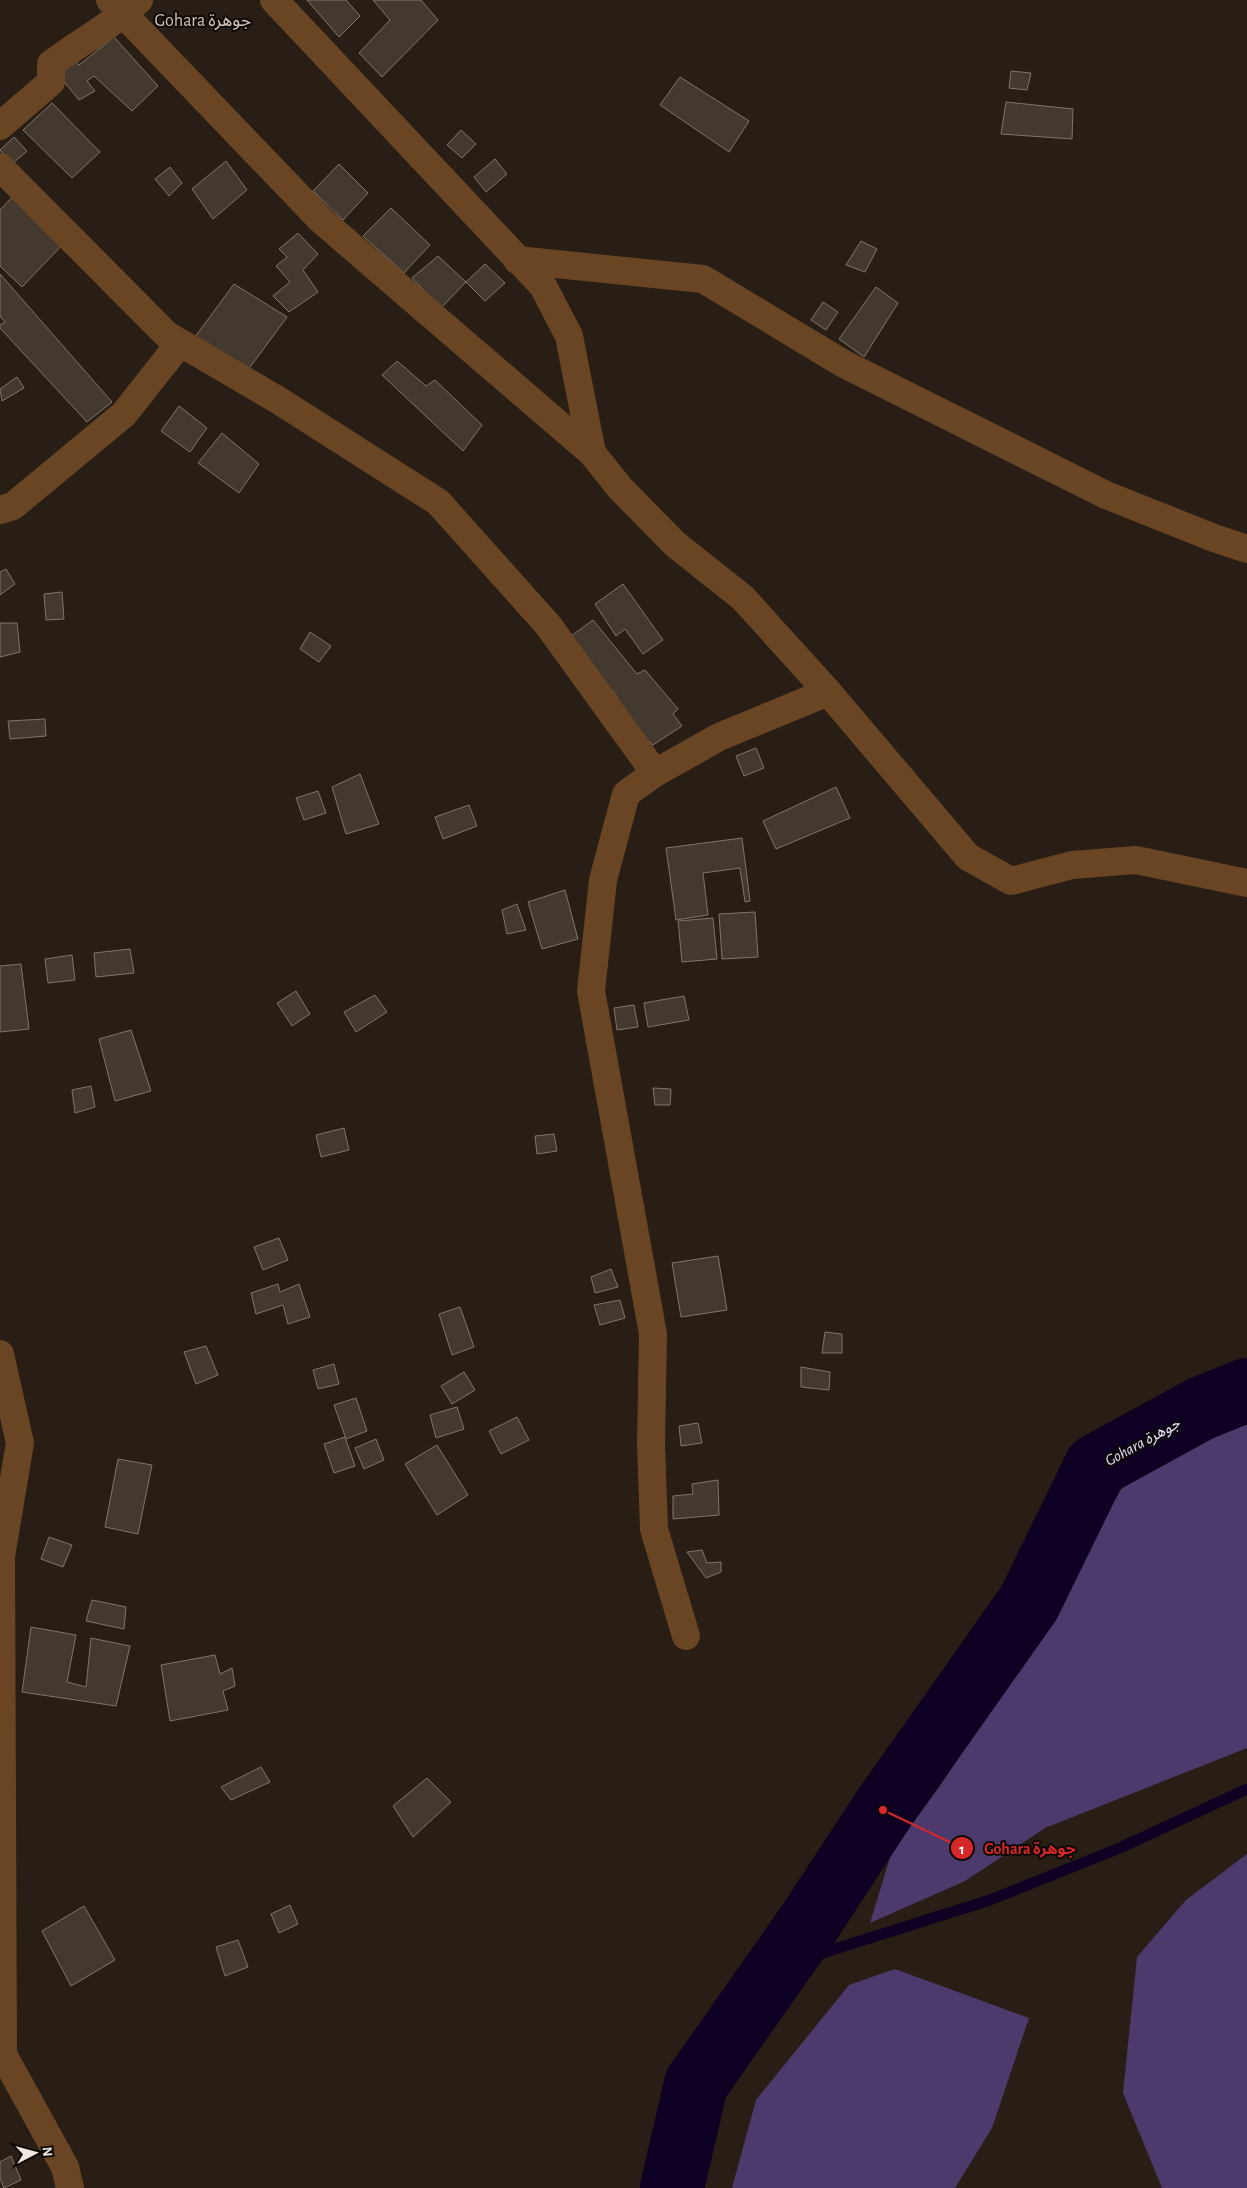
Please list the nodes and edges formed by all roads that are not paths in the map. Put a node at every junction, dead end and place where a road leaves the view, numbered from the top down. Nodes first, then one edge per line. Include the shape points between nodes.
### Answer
1 (274, 0) edge
2 (124, 5) edge
3 (0, 126) edge
4 (0, 167) edge
5 (517, 260) junction
6 (180, 343) junction
7 (592, 453) junction
8 (0, 510) edge
9 (1247, 549) edge
10 (828, 692) junction
11 (655, 773) junction
12 (1247, 883) edge
13 (0, 1354) edge
14 (686, 1636) dead end
15 (1, 2051) edge
16 (70, 2188) edge

1 - 5 street
2 - 3 street via 51,64 51,82
2 - 7 street via 321,220
4 - 6 street via 166,335
5 - 7 street via 543,286 569,336
5 - 9 street via 703,279 844,364 1106,496
6 - 8 street via 124,414 13,506
6 - 11 street via 278,400 438,502 548,625
7 - 10 street via 620,488 675,544 743,598
10 - 11 street via 719,737
10 - 12 street via 968,857 1011,881 1072,865 1136,860
11 - 14 street via 626,794 603,880 591,991 653,1334 651,1444 654,1529
13 - 15 street via 20,1443 0,1556
15 - 16 street via 65,2167

